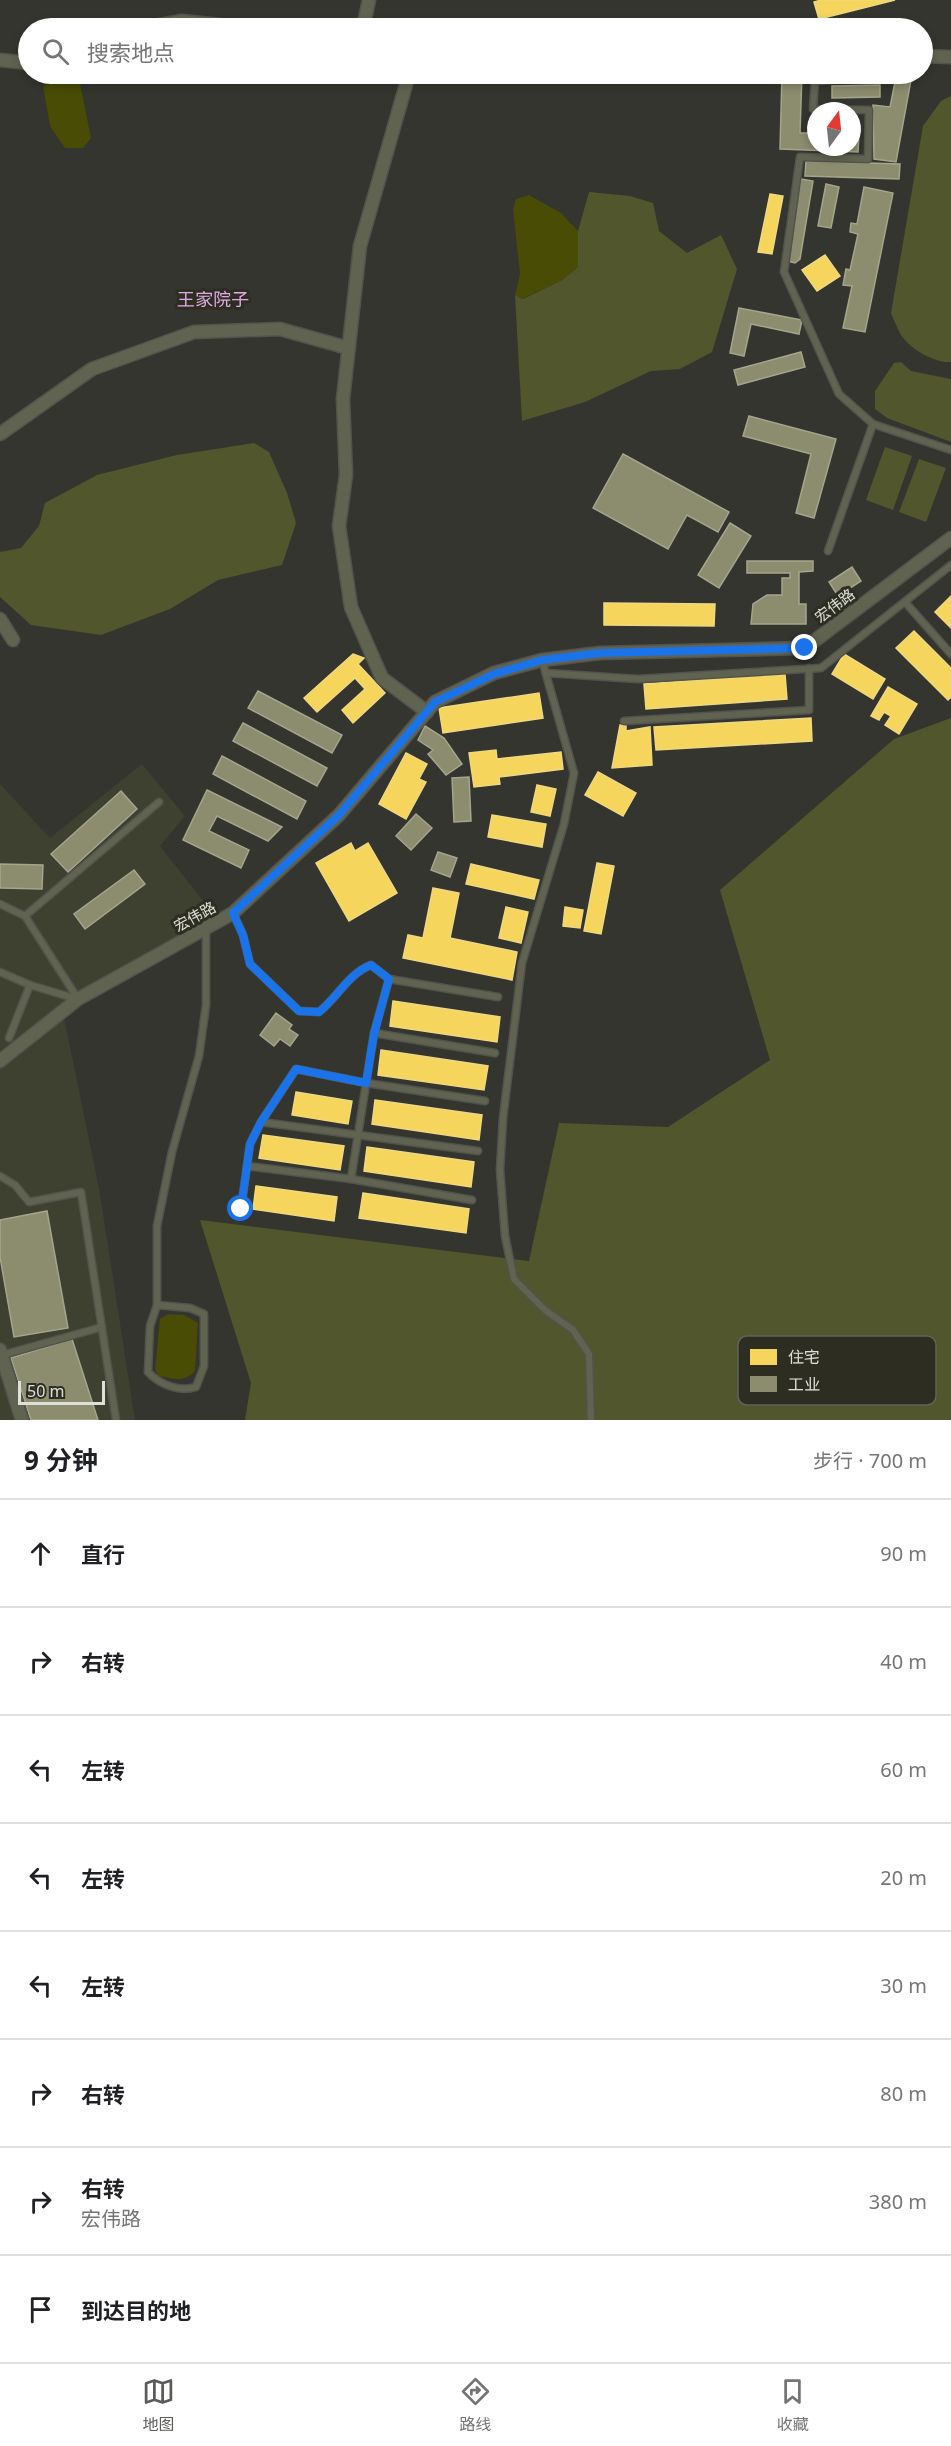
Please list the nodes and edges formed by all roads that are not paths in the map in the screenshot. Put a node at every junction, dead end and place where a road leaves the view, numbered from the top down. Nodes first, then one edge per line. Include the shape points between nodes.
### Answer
1 (369, 0) edge
2 (365, 18) edge
3 (933, 57) edge
4 (951, 57) edge
5 (0, 60) edge
6 (18, 62) edge
7 (406, 84) edge
8 (815, 84) edge
9 (348, 348) junction
10 (873, 424) junction
11 (0, 434) edge
12 (951, 450) edge
13 (951, 538) edge
14 (828, 551) dead end
15 (951, 565) edge
16 (905, 602) junction
17 (0, 619) edge
18 (13, 640) dead end
19 (951, 654) edge
20 (542, 660) junction
21 (809, 668) junction
22 (546, 673) junction
23 (428, 712) junction
24 (624, 721) dead end
25 (159, 802) dead end
26 (0, 904) edge
27 (233, 913) junction
28 (25, 916) junction
29 (206, 928) junction
30 (0, 972) edge
31 (389, 979) junction
32 (30, 985) junction
33 (498, 997) dead end
34 (78, 999) junction
35 (374, 1034) junction
36 (9, 1038) dead end
37 (495, 1053) dead end
38 (0, 1061) edge
39 (366, 1083) junction
40 (485, 1101) dead end
41 (261, 1122) junction
42 (357, 1133) junction
43 (478, 1151) dead end
44 (248, 1166) junction
45 (0, 1176) edge
46 (351, 1179) junction
47 (472, 1200) dead end
48 (241, 1209) dead end
49 (157, 1305) junction
50 (102, 1327) junction
51 (0, 1353) edge
52 (22, 1420) edge
53 (116, 1420) edge
54 (591, 1420) edge

1 - 2 street
3 - 4 street
5 - 6 street
7 - 9 street via 360,246
8 - 10 lane via 813,109 869,110 868,159 800,157 784,272 839,394
9 - 11 street via 280,329 194,332 92,369
9 - 23 street via 343,399 346,475 339,526 351,607 382,678
10 - 12 lane
10 - 14 lane
13 - 20 street, 宏伟路 via 805,648 600,653
15 - 16 lane
16 - 19 lane
16 - 21 lane via 821,668
17 - 18 street
20 - 22 lane
20 - 23 street, 宏伟路 via 494,674 435,702
21 - 22 lane via 638,679
21 - 24 lane via 809,710
22 - 54 lane via 574,772 564,824 522,963 500,1170 514,1279 545,1310 573,1330 589,1354
23 - 27 street, 宏伟路 via 339,815
25 - 28 lane
26 - 28 lane
27 - 29 street, 宏伟路
27 - 31 lane via 250,964 299,1011 319,1012 360,969 371,965
28 - 34 lane
29 - 34 street, 宏伟路
29 - 49 lane via 206,1005 200,1056 172,1152 157,1226
30 - 32 lane
31 - 33 lane
31 - 35 lane
32 - 34 lane
32 - 36 lane
34 - 38 street, 宏伟路
35 - 37 lane
35 - 39 lane
39 - 40 lane
39 - 41 lane via 296,1069
39 - 42 lane
41 - 42 lane
41 - 44 lane via 250,1144
42 - 43 lane
42 - 46 lane
44 - 46 lane
44 - 48 lane
45 - 50 lane via 15,1185 29,1202 81,1192
46 - 47 lane
49 - 49 lane via 150,1326 148,1372 157,1382 186,1390 196,1387 204,1366 204,1314 190,1308
50 - 51 lane
50 - 53 lane
51 - 52 street

